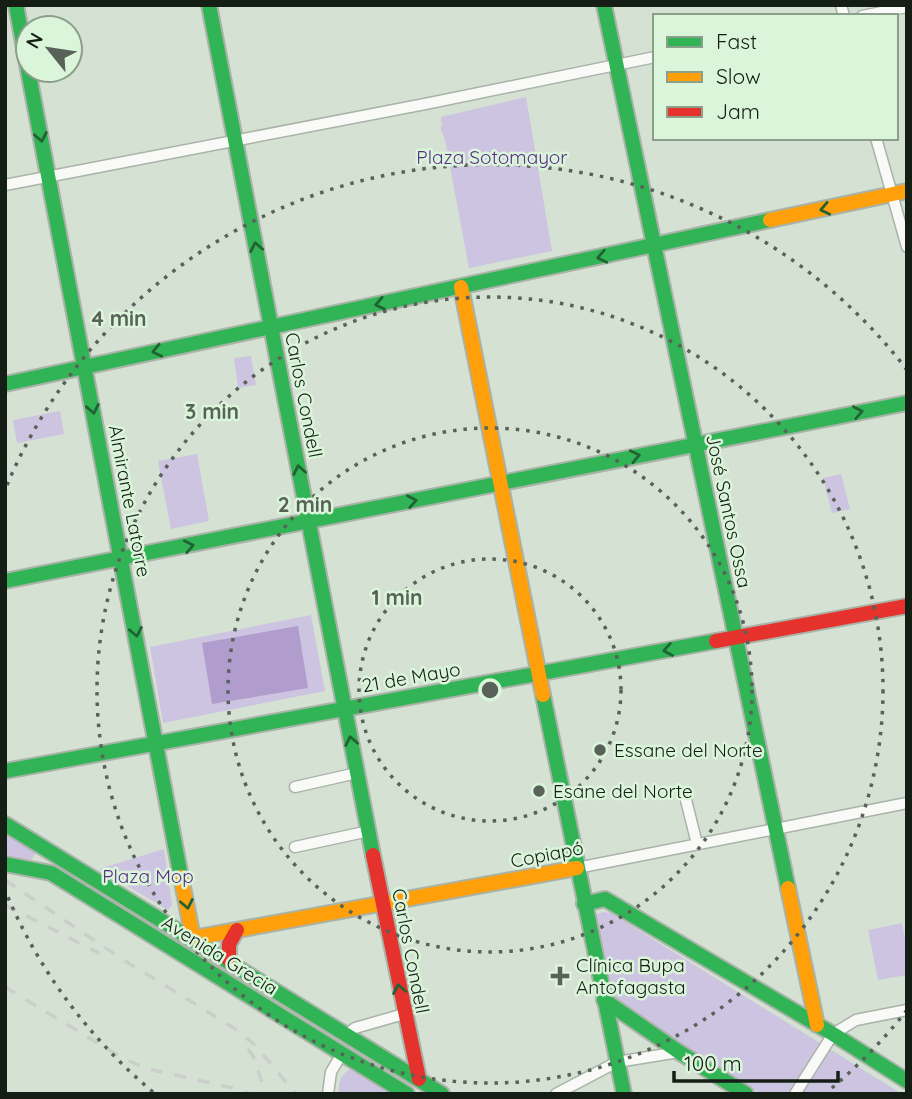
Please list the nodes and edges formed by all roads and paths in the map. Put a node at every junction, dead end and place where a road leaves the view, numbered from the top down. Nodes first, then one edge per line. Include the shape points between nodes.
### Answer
1 (209, 5) edge
2 (604, 5) edge
3 (907, 7) edge
4 (872, 14) edge
5 (653, 57) edge
6 (616, 64) junction
7 (31, 84) edge
8 (235, 139) junction
9 (877, 140) edge
10 (48, 177) junction
11 (5, 185) edge
12 (907, 191) edge
13 (891, 195) junction
14 (654, 246) junction
15 (907, 247) edge
16 (461, 287) junction
17 (271, 327) junction
18 (85, 367) junction
19 (5, 384) edge
20 (907, 403) edge
21 (695, 444) junction
22 (500, 484) junction
23 (309, 522) junction
24 (122, 558) junction
25 (5, 581) edge
26 (907, 607) edge
27 (735, 637) junction
28 (538, 674) junction
29 (345, 709) junction
30 (157, 743) junction
31 (5, 771) edge
32 (358, 773) junction
33 (295, 787) dead end
34 (685, 796) dead end
35 (907, 803) edge
36 (5, 824) edge
37 (776, 828) junction
38 (369, 831) junction
39 (20, 833) junction
40 (5, 836) edge
41 (697, 844) junction
42 (295, 847) dead end
43 (5, 864) edge
44 (577, 868) junction
45 (584, 904) junction
46 (383, 905) junction
47 (237, 930) junction
48 (154, 937) junction
49 (193, 939) junction
50 (229, 960) junction
51 (198, 964) junction
52 (604, 1000) junction
53 (907, 1010) edge
54 (404, 1014) junction
55 (817, 1025) junction
56 (832, 1034) junction
57 (353, 1038) junction
58 (679, 1052) junction
59 (342, 1053) junction
60 (617, 1062) junction
61 (419, 1079) junction
62 (907, 1081) edge
63 (328, 1094) edge
64 (407, 1094) edge
65 (442, 1094) edge
66 (556, 1094) edge
67 (624, 1094) edge
68 (746, 1094) edge
69 (795, 1094) edge

1 - 8 main road, Carlos Condell
2 - 6 main road, José Santos Ossa
3 - 4 street
5 - 6 street
6 - 8 street
6 - 14 main road, José Santos Ossa
7 -> 10 main road, Almirante Latorre
8 - 10 street
17 -> 8 main road, Carlos Condell
9 - 13 street
10 - 11 street
10 - 18 main road, Almirante Latorre
12 - 13 main road
13 -> 14 main road
13 - 15 street
14 -> 16 main road
14 - 21 main road, José Santos Ossa
16 -> 17 main road
16 - 22 main road
17 -> 18 main road
23 -> 17 main road, Carlos Condell
18 - 19 main road
18 -> 24 main road, Almirante Latorre
21 -> 20 main road
22 -> 21 main road
21 - 27 main road, José Santos Ossa
23 -> 22 main road
22 - 28 main road
24 -> 23 main road
23 - 29 main road, Carlos Condell
24 - 25 main road
24 -> 30 main road, Almirante Latorre
26 - 27 main road, 21 de Mayo
27 -> 28 main road, 21 de Mayo
27 - 37 main road, José Santos Ossa
28 - 29 main road, 21 de Mayo
28 - 44 main road
29 - 30 main road, 21 de Mayo
32 -> 29 main road, Carlos Condell
30 - 31 main road, 21 de Mayo
30 -> 49 main road, Almirante Latorre
32 - 33 street
32 - 38 main road, Carlos Condell
34 - 41 street
35 - 37 street, Copiapó
36 - 39 main road, Avenida Grecia
37 - 41 street, Copiapó
37 - 55 main road, José Santos Ossa
38 - 42 street
38 - 46 main road, Carlos Condell
39 - 40 main road
39 - 49 main road, Avenida Grecia
41 - 44 street, Copiapó
43 - 48 main road, Avenida Grecia via 51,873
44 - 45 main road
44 - 46 main road, Copiapó
45 - 52 main road
45 - 55 main road via 605,899
46 - 47 main road, Copiapó
54 -> 46 main road, Carlos Condell
47 - 49 main road, Copiapó
47 - 50 main road via 229,943
48 - 49 main road
48 - 51 main road, Avenida Grecia
49 - 50 main road, Avenida Grecia
49 - 51 main road, Almirante Latorre
50 - 57 main road, Avenida Grecia
51 - 59 main road, Avenida Grecia
52 - 58 main road
52 - 60 main road
53 - 56 street via 856,1020
54 - 57 street via 355,1028
54 - 61 main road, Carlos Condell
55 - 56 main road
56 - 62 main road
56 - 69 street
57 - 59 street
57 - 61 main road, Avenida Grecia
58 - 60 street
58 - 68 main road
59 - 63 street via 331,1072
59 - 64 main road, Avenida Grecia
60 - 66 street
60 - 67 main road
61 - 65 main road, Avenida Grecia

